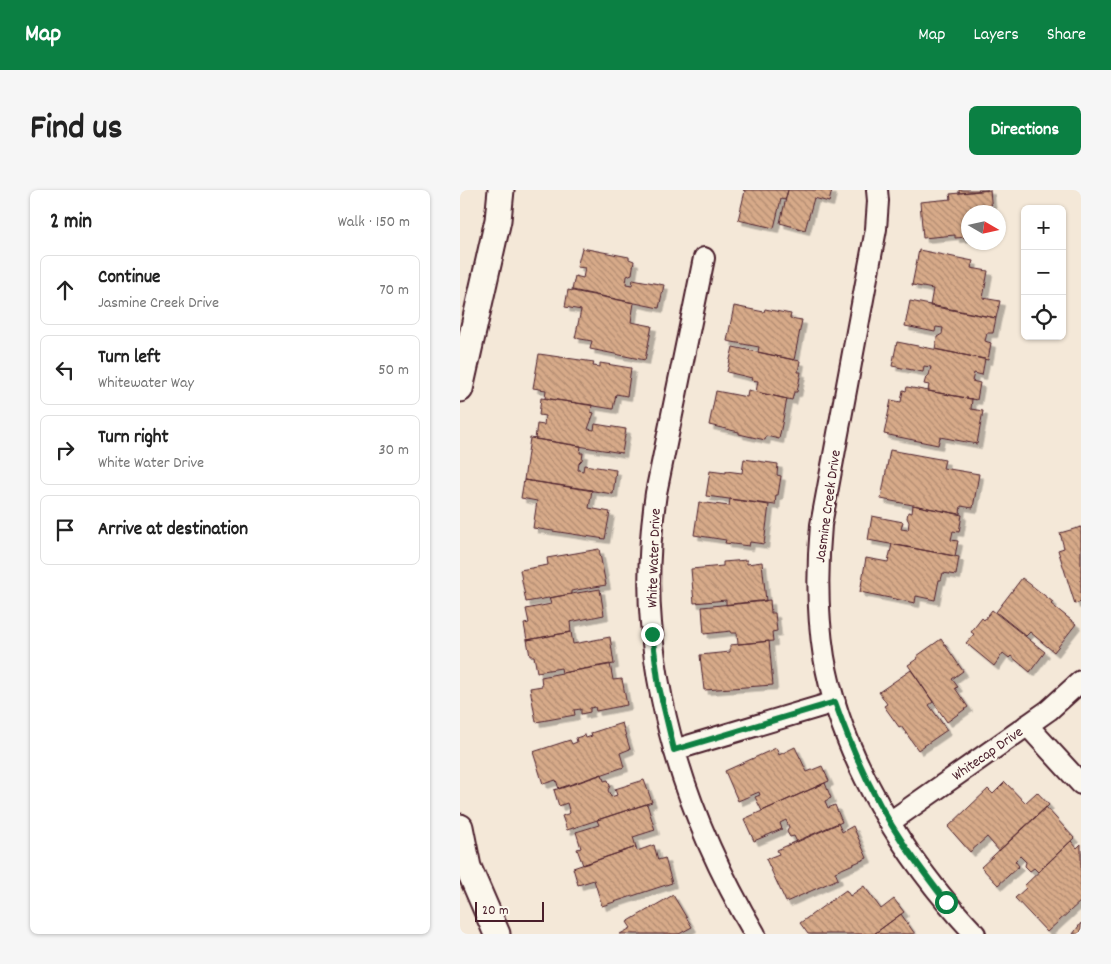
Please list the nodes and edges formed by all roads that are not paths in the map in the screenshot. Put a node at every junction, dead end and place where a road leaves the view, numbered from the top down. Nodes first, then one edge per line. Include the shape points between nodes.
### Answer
1 (501, 190) edge
2 (877, 190) edge
3 (704, 258) dead end
4 (460, 389) edge
5 (1081, 681) edge
6 (835, 702) junction
7 (1027, 725) junction
8 (674, 750) junction
9 (1081, 784) edge
10 (890, 822) junction
11 (460, 827) edge
12 (464, 868) edge
13 (496, 934) edge
14 (754, 934) edge
15 (975, 934) edge

1 - 4 street via 498,220
2 - 6 street, Jasmine Creek Drive via 876,230 821,525 817,570 819,614
3 - 8 street, White Water Drive via 652,526 651,623 659,687
5 - 7 street, Whitecap Drive via 1050,710
6 - 8 street
6 - 10 street, Jasmine Creek Drive via 868,783
7 - 9 street
7 - 10 street, Whitecap Drive
8 - 14 street, White Water Drive via 704,835
10 - 15 street, Jasmine Creek Drive via 946,902
11 - 12 street
12 - 13 street

